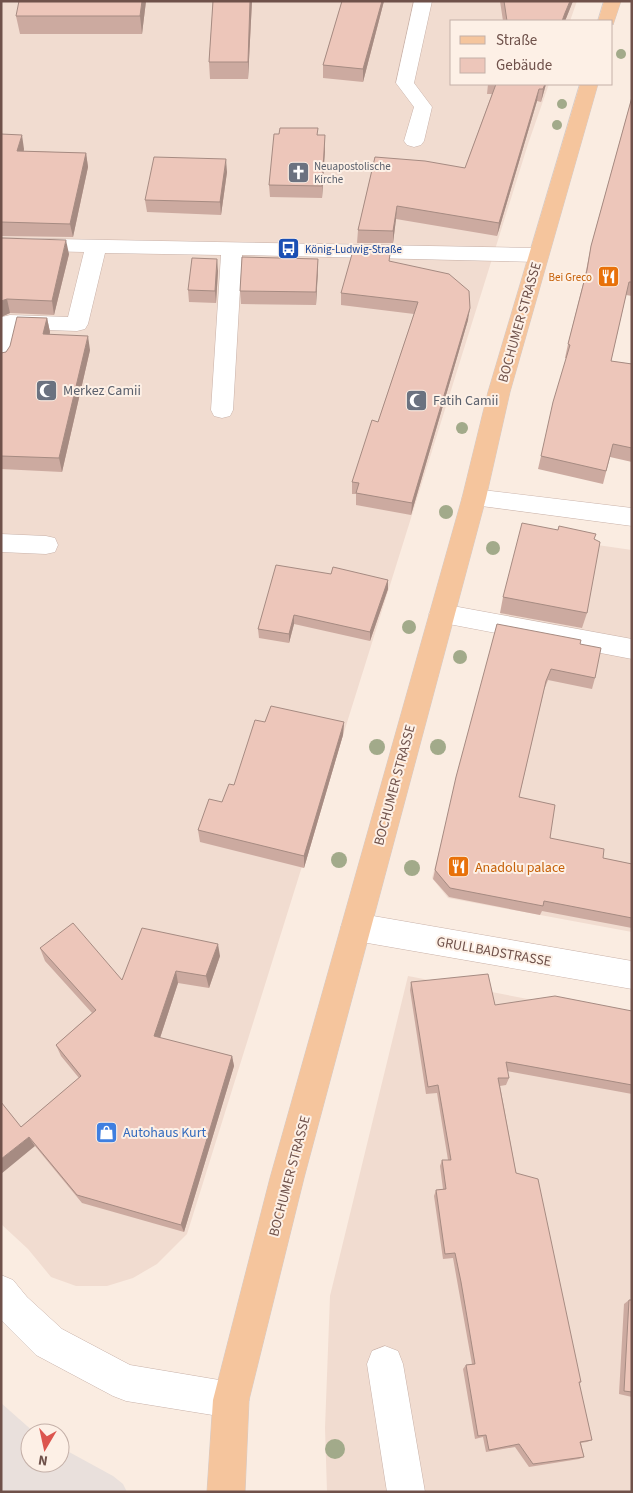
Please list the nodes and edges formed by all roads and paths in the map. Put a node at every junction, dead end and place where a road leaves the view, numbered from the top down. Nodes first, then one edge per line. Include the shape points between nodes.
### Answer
1 (423, 1) edge
2 (613, 1) edge
3 (607, 20) edge
4 (589, 85) edge
5 (414, 141) dead end
6 (1, 244) edge
7 (96, 246) junction
8 (232, 248) junction
9 (538, 255) junction
10 (1, 359) edge
11 (222, 410) dead end
12 (474, 498) junction
13 (632, 517) edge
14 (1, 544) edge
15 (46, 545) dead end
16 (442, 614) junction
17 (632, 649) edge
18 (356, 927) junction
19 (632, 975) edge
20 (1, 1292) edge
21 (385, 1364) dead end
22 (231, 1400) junction
23 (226, 1492) edge
24 (406, 1492) edge

1 - 5 street via 405,83 423,107
2 - 3 main road
4 - 9 main road, BOCHUMER STRASSE
6 - 7 street
7 - 8 street
7 - 10 street via 78,324 10,322
8 - 9 street
8 - 11 street
9 - 12 main road, BOCHUMER STRASSE via 499,392
12 - 13 street
12 - 16 main road, BOCHUMER STRASSE
14 - 15 street
16 - 17 street
16 - 18 main road, BOCHUMER STRASSE
18 - 19 street, GRULLBADSTRASSE
18 - 22 main road, BOCHUMER STRASSE via 287,1178
20 - 22 street via 49,1342 126,1383
21 - 24 street
22 - 23 main road, BOCHUMER STRASSE

